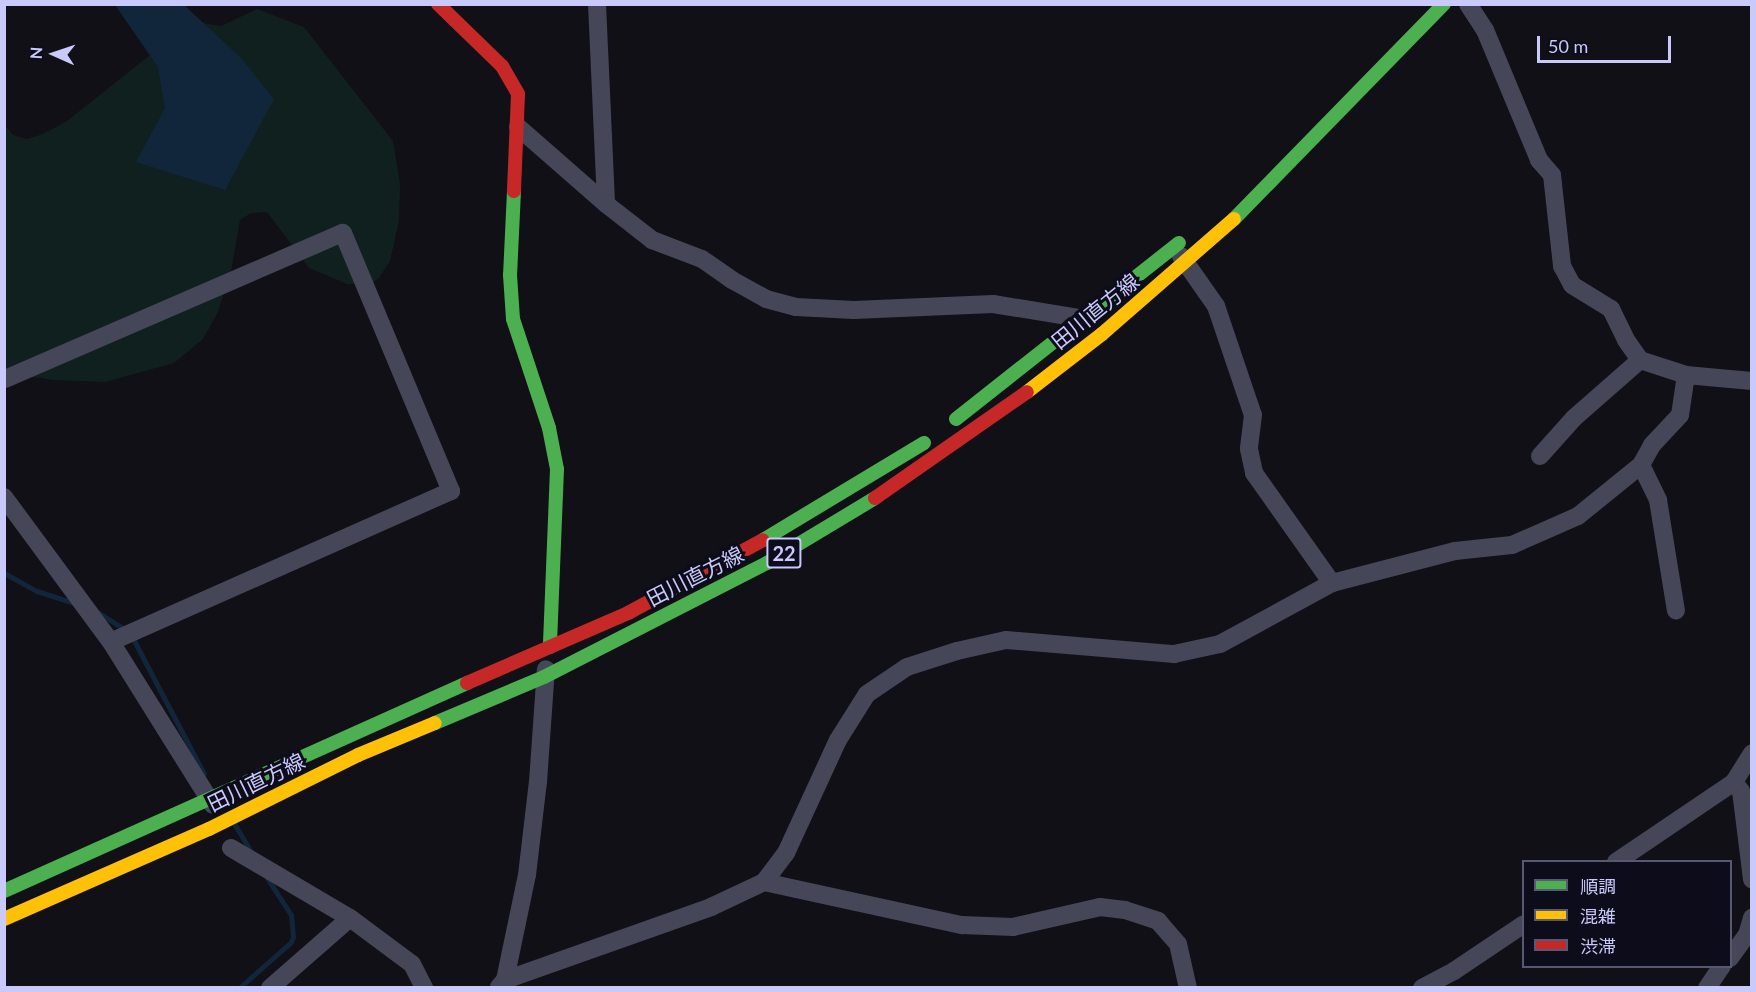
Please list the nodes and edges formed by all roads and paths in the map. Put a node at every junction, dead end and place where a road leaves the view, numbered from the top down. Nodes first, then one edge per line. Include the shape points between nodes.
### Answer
1 (438, 4) edge
2 (597, 4) edge
3 (1444, 4) edge
4 (1468, 4) edge
5 (518, 126) junction
6 (606, 204) junction
7 (1190, 234) dead end
8 (1173, 249) junction
9 (1187, 262) junction
10 (1086, 319) junction
11 (1640, 360) junction
12 (1686, 375) junction
13 (5, 379) edge
14 (1752, 381) edge
15 (1540, 456) dead end
16 (1641, 465) junction
17 (4, 497) edge
18 (1332, 583) junction
19 (1676, 611) dead end
20 (111, 642) junction
21 (550, 647) junction
22 (544, 677) junction
23 (1752, 753) edge
24 (1734, 782) junction
25 (209, 799) junction
26 (222, 823) junction
27 (231, 848) dead end
28 (1617, 860) edge
29 (1752, 879) edge
30 (764, 882) junction
31 (4, 891) edge
32 (350, 918) junction
33 (1752, 918) edge
34 (4, 919) edge
35 (1522, 925) edge
36 (1732, 957) edge
37 (1721, 968) edge
38 (502, 984) edge
39 (270, 987) edge
40 (424, 987) edge
41 (1188, 987) edge
42 (1422, 987) edge
43 (1707, 987) edge

1 - 5 main road via 502,66 518,94
2 - 6 street
3 - 9 main road, 田川直方線 / 22 via 1253,202
4 - 11 street via 1485,30 1539,160 1552,175 1562,266 1572,285 1611,309
5 - 6 street
5 - 21 main road via 510,275 513,320 549,428 556,469
6 - 10 street via 652,240 702,259 766,299 796,307 854,310 993,304
7 - 8 main road, 田川直方線 / 22
8 - 9 street
8 - 10 main road, 田川直方線 / 22
9 - 18 street via 1216,306 1253,415 1249,449 1254,473
9 - 22 main road, 田川直方線 / 22 via 1019,399 856,511 767,563
10 - 21 main road, 田川直方線 / 22 via 944,428 763,540 628,613
11 - 12 street
11 - 15 street via 1574,418
12 - 14 street
12 - 16 street via 1680,415 1652,445
13 - 20 street via 343,232 451,491
16 - 18 street via 1578,516 1512,545 1455,551
16 - 19 street via 1659,500
17 - 20 street
18 - 30 street via 1220,644 1174,654 1006,640 907,667 867,694 838,740 786,853
20 - 25 street
21 - 22 street
21 - 25 main road, 田川直方線 / 22
22 - 26 main road, 田川直方線 / 22 via 358,754
22 - 38 street via 538,782 527,875
23 - 24 street
24 - 28 street
24 - 29 street via 1741,791
25 - 26 street
25 - 31 main road, 田川直方線 / 22
26 - 34 main road, 田川直方線 / 22
27 - 32 street
30 - 38 street via 711,907
30 - 41 street via 962,925 1014,927 1100,907 1125,910 1158,921 1178,944
32 - 39 street
32 - 40 street via 412,964
33 - 36 street via 1747,935
35 - 42 street via 1454,971
37 - 43 street

